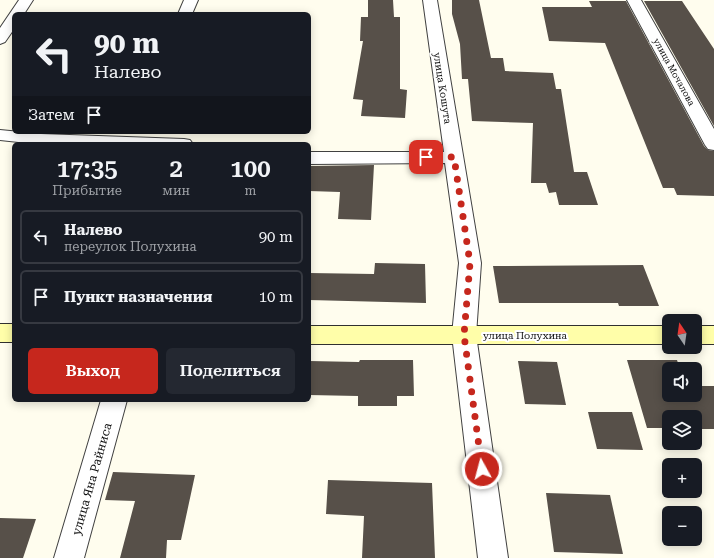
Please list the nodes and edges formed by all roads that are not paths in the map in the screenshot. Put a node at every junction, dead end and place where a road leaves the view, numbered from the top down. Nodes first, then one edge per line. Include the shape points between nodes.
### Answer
1 (26, 0) edge
2 (191, 0) edge
3 (430, 0) edge
4 (634, 0) edge
5 (18, 12) edge
6 (186, 12) edge
7 (12, 21) edge
8 (0, 39) edge
9 (0, 135) edge
10 (151, 137) edge
11 (175, 142) edge
12 (714, 145) edge
13 (454, 157) junction
14 (311, 158) edge
15 (0, 333) edge
16 (12, 333) edge
17 (311, 335) edge
18 (464, 335) junction
19 (662, 335) edge
20 (702, 335) edge
21 (714, 335) edge
22 (113, 402) edge
23 (69, 558) edge
24 (493, 558) edge

1 - 5 street
2 - 6 street
3 - 13 street, улица Кошута
4 - 12 street, улица Мочалова
7 - 8 street
9 - 10 street via 41,139
10 - 11 street
13 - 14 street
13 - 18 street, улица Кошута via 470,263
15 - 16 main road
17 - 18 main road, улица Полухина
18 - 19 main road, улица Полухина
18 - 24 street, улица Кошута
20 - 21 main road
22 - 23 street, улица Яна Райниса

